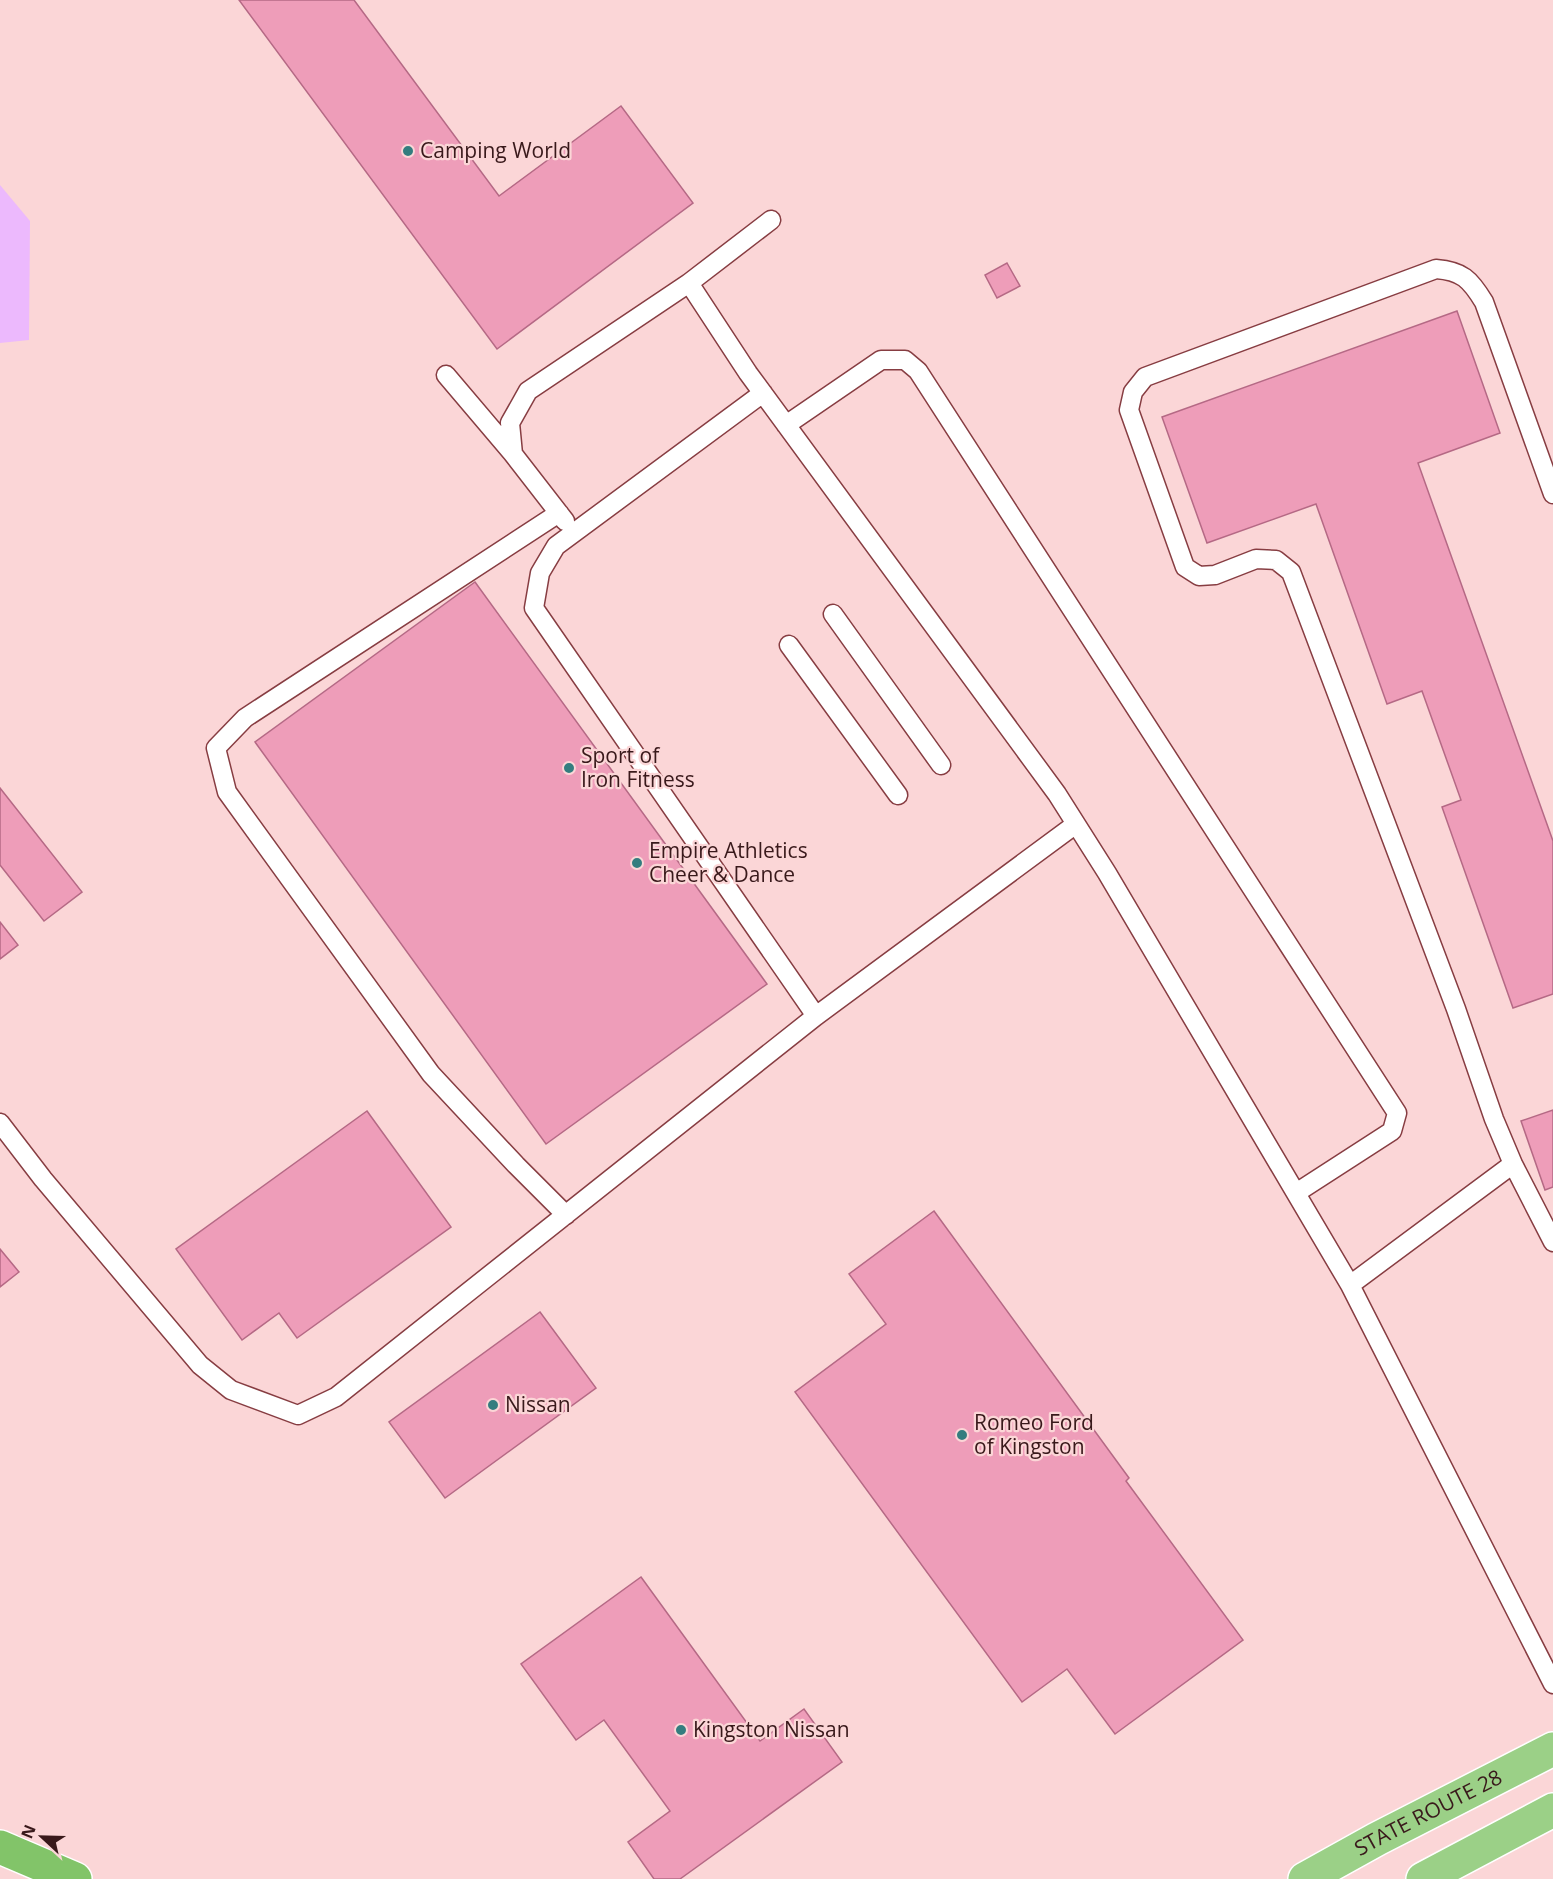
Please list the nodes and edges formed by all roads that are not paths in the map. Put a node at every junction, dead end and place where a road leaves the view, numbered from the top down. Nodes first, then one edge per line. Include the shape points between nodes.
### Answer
1 (771, 220) dead end
2 (689, 284) junction
3 (446, 375) dead end
4 (763, 393) junction
5 (786, 425) junction
6 (513, 454) junction
7 (1553, 494) edge
8 (559, 513) junction
9 (574, 533) junction
10 (833, 614) dead end
11 (789, 645) dead end
12 (940, 765) dead end
13 (898, 795) dead end
14 (1076, 824) junction
15 (816, 1016) junction
16 (0, 1123) edge
17 (1513, 1164) junction
18 (1296, 1193) junction
19 (566, 1215) junction
20 (1553, 1242) edge
21 (1350, 1285) junction
22 (1553, 1684) edge
23 (1553, 1749) edge
24 (1553, 1810) edge
25 (0, 1847) edge
26 (75, 1879) edge
27 (1305, 1879) edge
28 (1423, 1879) edge

1 - 2 lane
2 - 4 lane
2 - 6 lane via 528,391 510,423
3 - 6 lane
4 - 5 lane
4 - 9 lane
5 - 14 lane
5 - 18 lane via 881,360 905,360 918,371 1397,1113 1392,1131
6 - 8 lane
7 - 17 lane via 1484,302 1472,282 1453,270 1436,269 1145,377 1133,392 1129,410 1185,567 1199,576 1215,575 1256,559 1275,560 1291,572
8 - 9 lane
8 - 19 lane via 245,718 216,748 227,792 431,1074
9 - 15 lane via 556,546 540,573 534,608
10 - 12 lane
11 - 13 lane
14 - 15 lane
14 - 18 lane
15 - 19 lane
16 - 19 lane via 200,1365 231,1390 298,1415 336,1397
17 - 20 lane
17 - 21 lane
18 - 21 lane
21 - 22 lane
23 - 27 highway, STATE ROUTE 28
24 - 28 highway
25 - 26 highway

